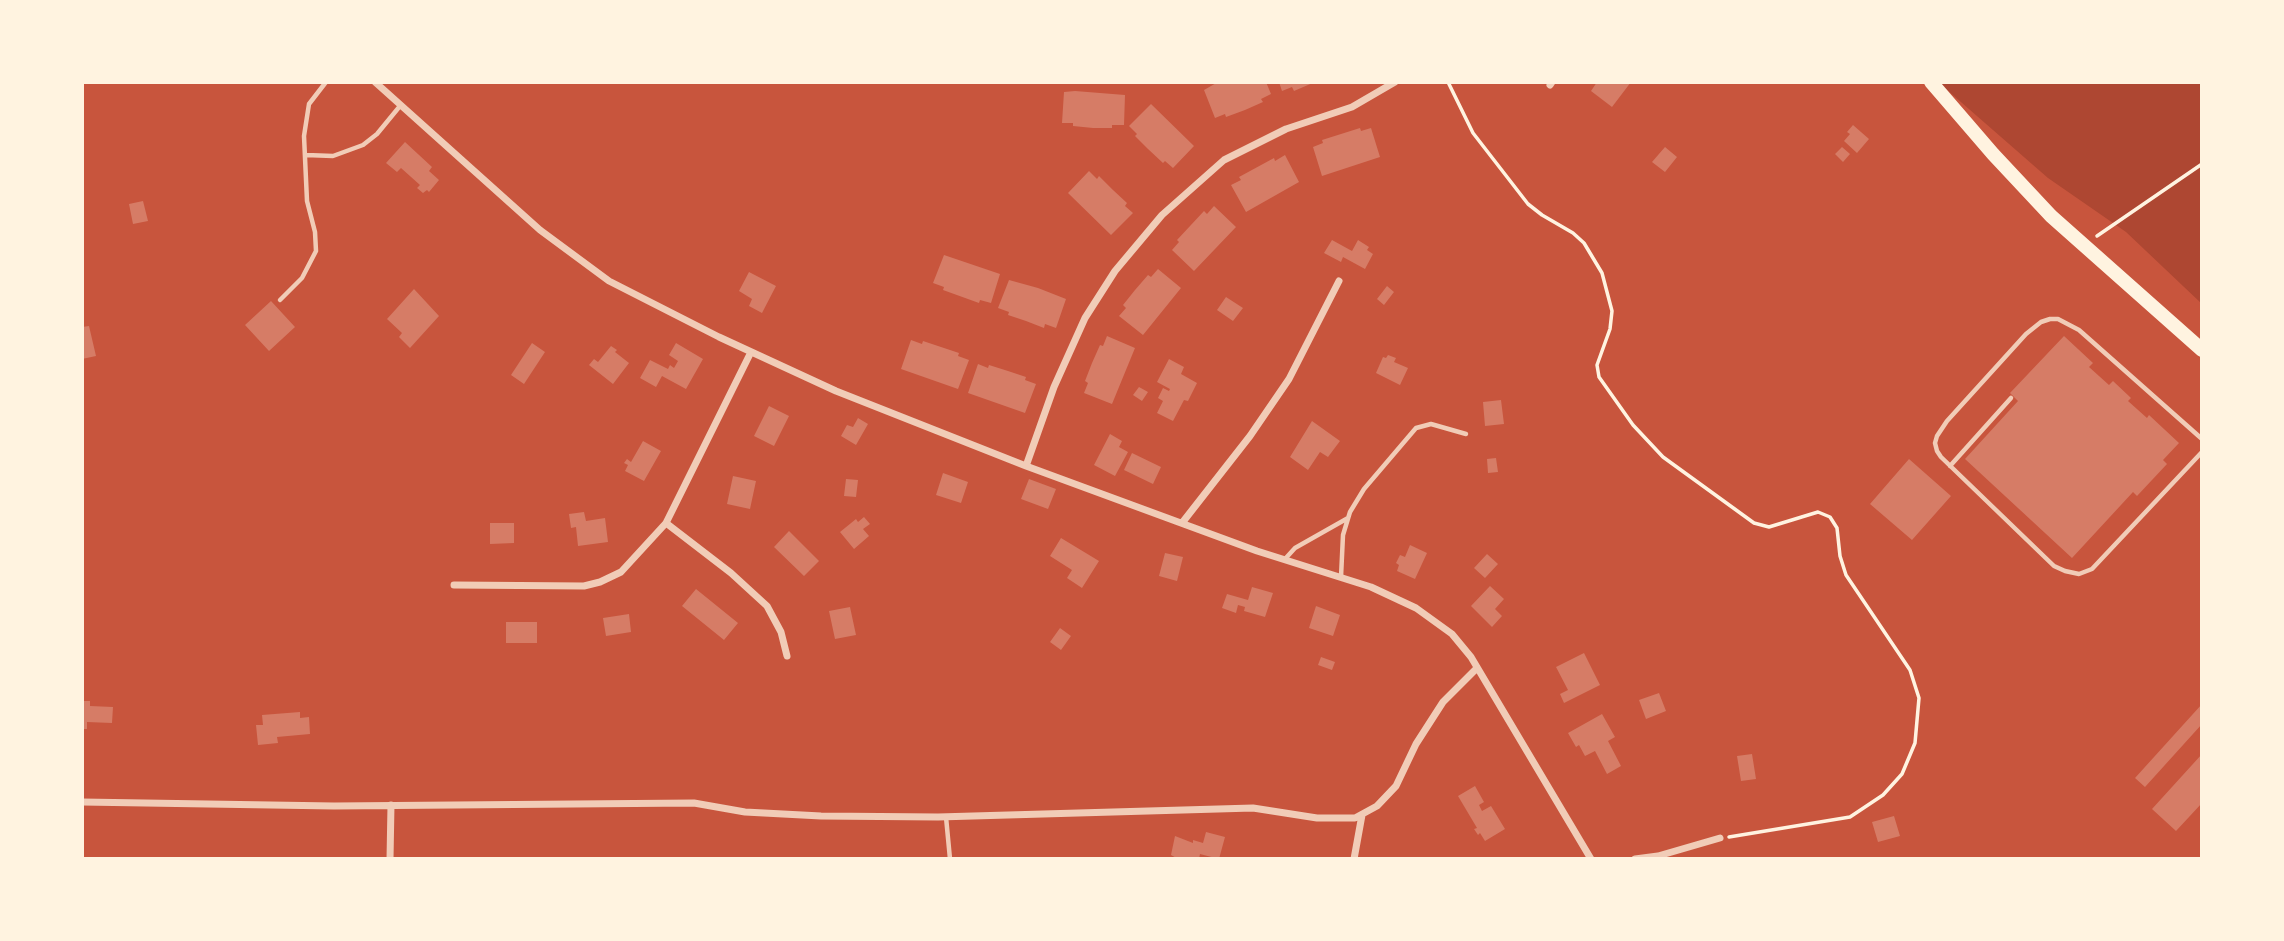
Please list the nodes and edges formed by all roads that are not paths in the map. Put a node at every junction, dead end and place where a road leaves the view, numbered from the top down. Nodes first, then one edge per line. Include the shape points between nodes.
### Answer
1 (326, 82) edge
2 (375, 82) edge
3 (1395, 82) edge
4 (1931, 82) edge
5 (401, 105) junction
6 (306, 155) junction
7 (1339, 281) dead end
8 (280, 300) dead end
9 (2202, 350) edge
10 (751, 352) junction
11 (2011, 398) dead end
12 (1466, 434) dead end
13 (2202, 439) edge
14 (2202, 453) edge
15 (1026, 466) junction
16 (1950, 466) junction
17 (1349, 518) junction
18 (666, 523) junction
19 (1182, 523) junction
20 (1284, 560) junction
21 (1341, 577) junction
22 (454, 585) dead end
23 (787, 656) dead end
24 (1478, 668) junction
25 (82, 802) edge
26 (391, 805) junction
27 (1362, 815) junction
28 (946, 816) junction
29 (1720, 838) road end
30 (390, 859) edge
31 (950, 859) edge
32 (1354, 859) edge
33 (1591, 859) edge
34 (1635, 859) edge

1 - 6 lane via 309,104
2 - 5 street
3 - 15 street via 1352,107 1286,129 1224,160 1162,215 1115,271 1084,318
4 - 9 main road via 2051,216
5 - 6 lane via 363,145 333,156
5 - 10 street via 540,229 609,281
6 - 8 lane via 307,201 316,251 302,278
7 - 19 street via 1289,380
10 - 15 street
10 - 18 street
11 - 16 lane
12 - 17 lane via 1431,424 1416,428 1364,489
13 - 16 lane via 2079,330 2050,319 2026,334 1947,421 1935,443
14 - 16 lane via 2092,569 2079,574 2054,566
15 - 19 street
17 - 20 lane via 1295,548
17 - 21 lane via 1343,535
18 - 22 street via 621,572 600,582 584,586
18 - 23 street via 767,606
19 - 20 street
20 - 21 street
21 - 24 street via 1416,608 1452,634
24 - 27 street via 1443,702 1396,786
24 - 33 street
25 - 26 street
26 - 28 street via 694,803 745,812 821,816
26 - 30 street
27 - 28 street via 1317,818 1253,808
27 - 32 street
28 - 31 lane
29 - 34 street

